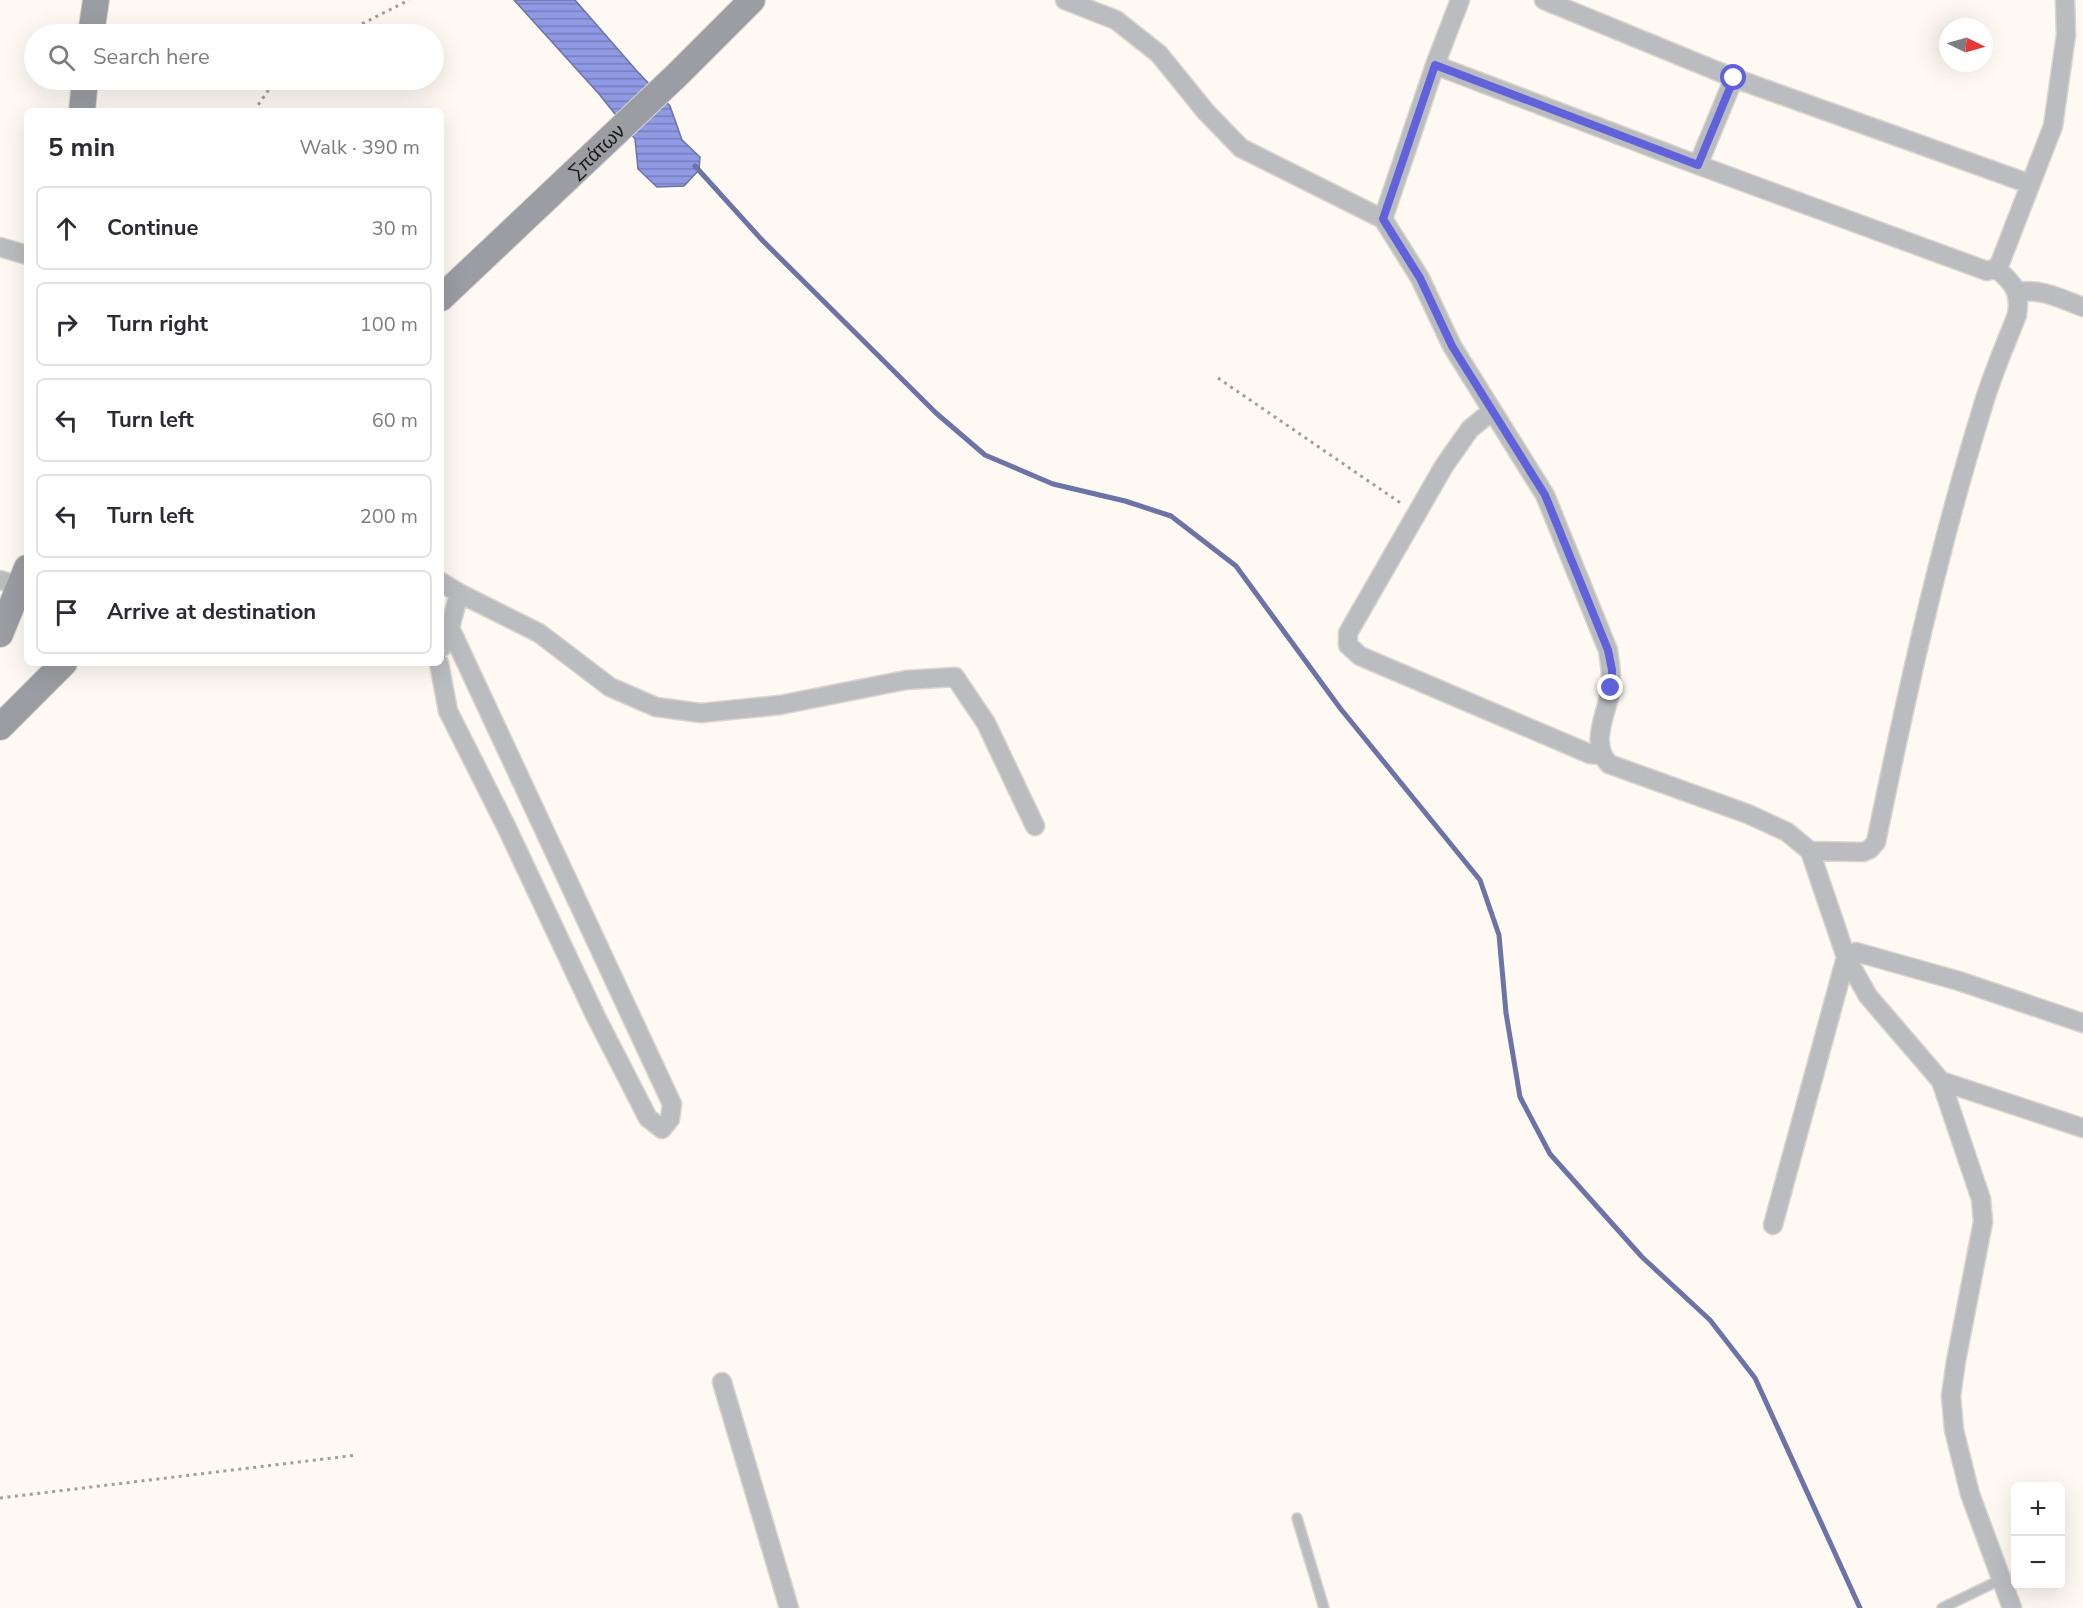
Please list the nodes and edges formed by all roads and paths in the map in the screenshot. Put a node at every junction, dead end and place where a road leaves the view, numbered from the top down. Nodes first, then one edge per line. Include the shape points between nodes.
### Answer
1 (96, 0) edge
2 (409, 0) edge
3 (752, 0) edge
4 (1065, 0) edge
5 (1460, 0) edge
6 (1544, 0) edge
7 (2065, 0) edge
8 (92, 24) edge
9 (362, 24) edge
10 (1435, 65) junction
11 (1734, 78) junction
12 (84, 90) edge
13 (269, 90) edge
14 (82, 108) edge
15 (256, 108) edge
16 (1698, 165) junction
17 (2030, 184) junction
18 (1383, 219) junction
19 (0, 247) edge
20 (24, 254) edge
21 (1996, 268) junction
22 (2017, 292) junction
23 (444, 295) edge
24 (2083, 307) edge
25 (1218, 378) dead end
26 (1492, 411) junction
27 (1418, 514) junction
28 (16, 578) edge
29 (444, 584) edge
30 (459, 593) junction
31 (450, 628) junction
32 (0, 634) edge
33 (444, 641) edge
34 (61, 666) edge
35 (440, 666) edge
36 (0, 727) edge
37 (1601, 755) junction
38 (1035, 826) dead end
39 (1810, 851) junction
40 (1845, 957) junction
41 (2083, 1023) edge
42 (1941, 1082) junction
43 (2083, 1128) edge
44 (1773, 1225) dead end
45 (722, 1382) dead end
46 (357, 1455) dead end
47 (0, 1498) edge
48 (1297, 1518) dead end
49 (2002, 1579) junction
50 (789, 1608) edge
51 (1324, 1608) edge
52 (1942, 1608) edge
53 (2012, 1608) edge

1 - 8 main road
2 - 9 path
3 - 23 main road, Σπάτων
4 - 18 street via 1116,20 1158,54 1241,148
5 - 10 street
6 - 11 street
7 - 17 street via 2066,35 2053,126
10 - 16 street
10 - 18 street
11 - 16 street
11 - 17 street
12 - 14 main road
13 - 15 path
16 - 21 street via 1987,272
17 - 21 street
18 - 26 street via 1420,278 1452,346
19 - 20 street
21 - 22 street
22 - 24 street via 2043,292
22 - 39 street via 2016,315 1982,407 1946,538 1904,704 1876,842 1863,852
25 - 27 path
26 - 27 street via 1470,429 1457,447
26 - 37 street via 1545,495 1608,650 1611,688 1599,742
27 - 37 street via 1348,633 1348,645 1360,656 1590,754
28 - 32 main road
29 - 30 street
30 - 31 street
30 - 38 street via 538,633 610,687 656,707 701,713 780,705 906,680 955,677 986,723
31 - 33 street
31 - 35 street via 672,1104 670,1119 662,1129 648,1118 606,1037 448,711
34 - 36 main road
37 - 39 street via 1609,764 1748,814 1787,832
39 - 40 street
40 - 41 street via 1856,952 1959,981
40 - 42 street via 1868,996
40 - 44 street
42 - 43 street
42 - 49 street via 1980,1199 1983,1222 1954,1373 1954,1430 1970,1494
45 - 50 street
46 - 47 path
48 - 51 lane
49 - 52 lane
49 - 53 street

